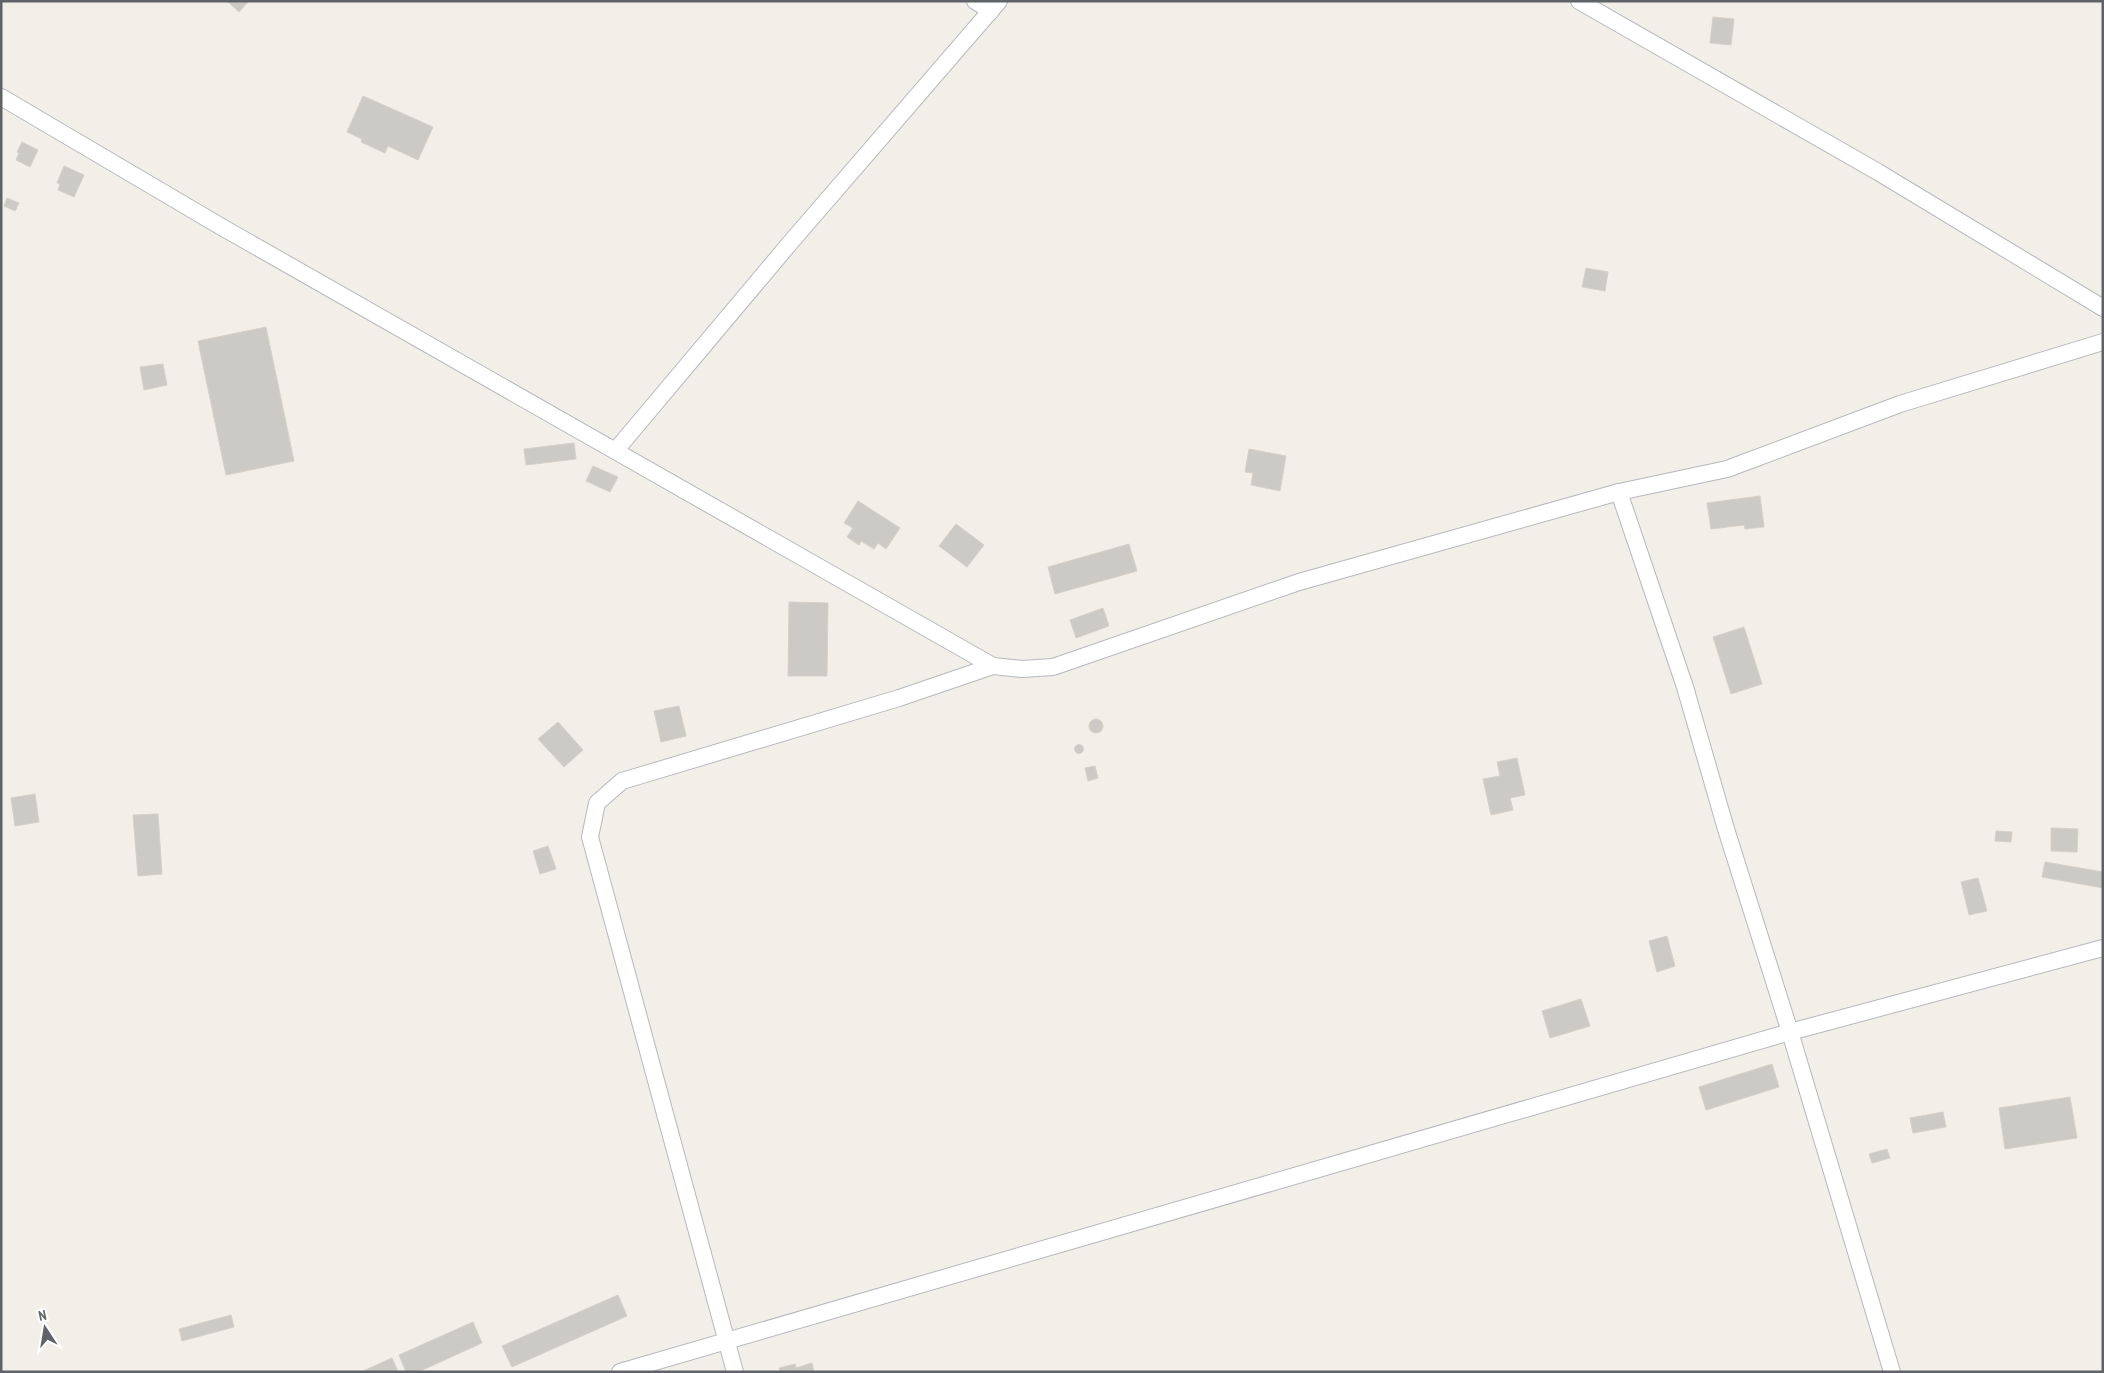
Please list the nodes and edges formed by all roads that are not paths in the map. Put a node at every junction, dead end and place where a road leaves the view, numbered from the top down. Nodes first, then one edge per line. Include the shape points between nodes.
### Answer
1 (976, 1) edge
2 (1579, 1) edge
3 (995, 6) edge
4 (1, 97) edge
5 (2103, 308) edge
6 (2103, 342) edge
7 (616, 450) junction
8 (1619, 492) junction
9 (993, 666) junction
10 (2103, 948) edge
11 (1790, 1032) junction
12 (727, 1340) junction
13 (620, 1372) edge
14 (735, 1372) edge
15 (1892, 1372) edge

1 - 3 street
2 - 5 street via 1878,172
3 - 7 street
4 - 7 street via 220,226
6 - 8 street via 1900,404 1727,469
7 - 9 street
8 - 9 street via 1298,582 1053,667 1022,669
8 - 11 street via 1685,687
9 - 12 street via 899,698 622,781 597,803 590,837
10 - 11 street
11 - 12 street
11 - 15 street
12 - 13 street
12 - 14 street

